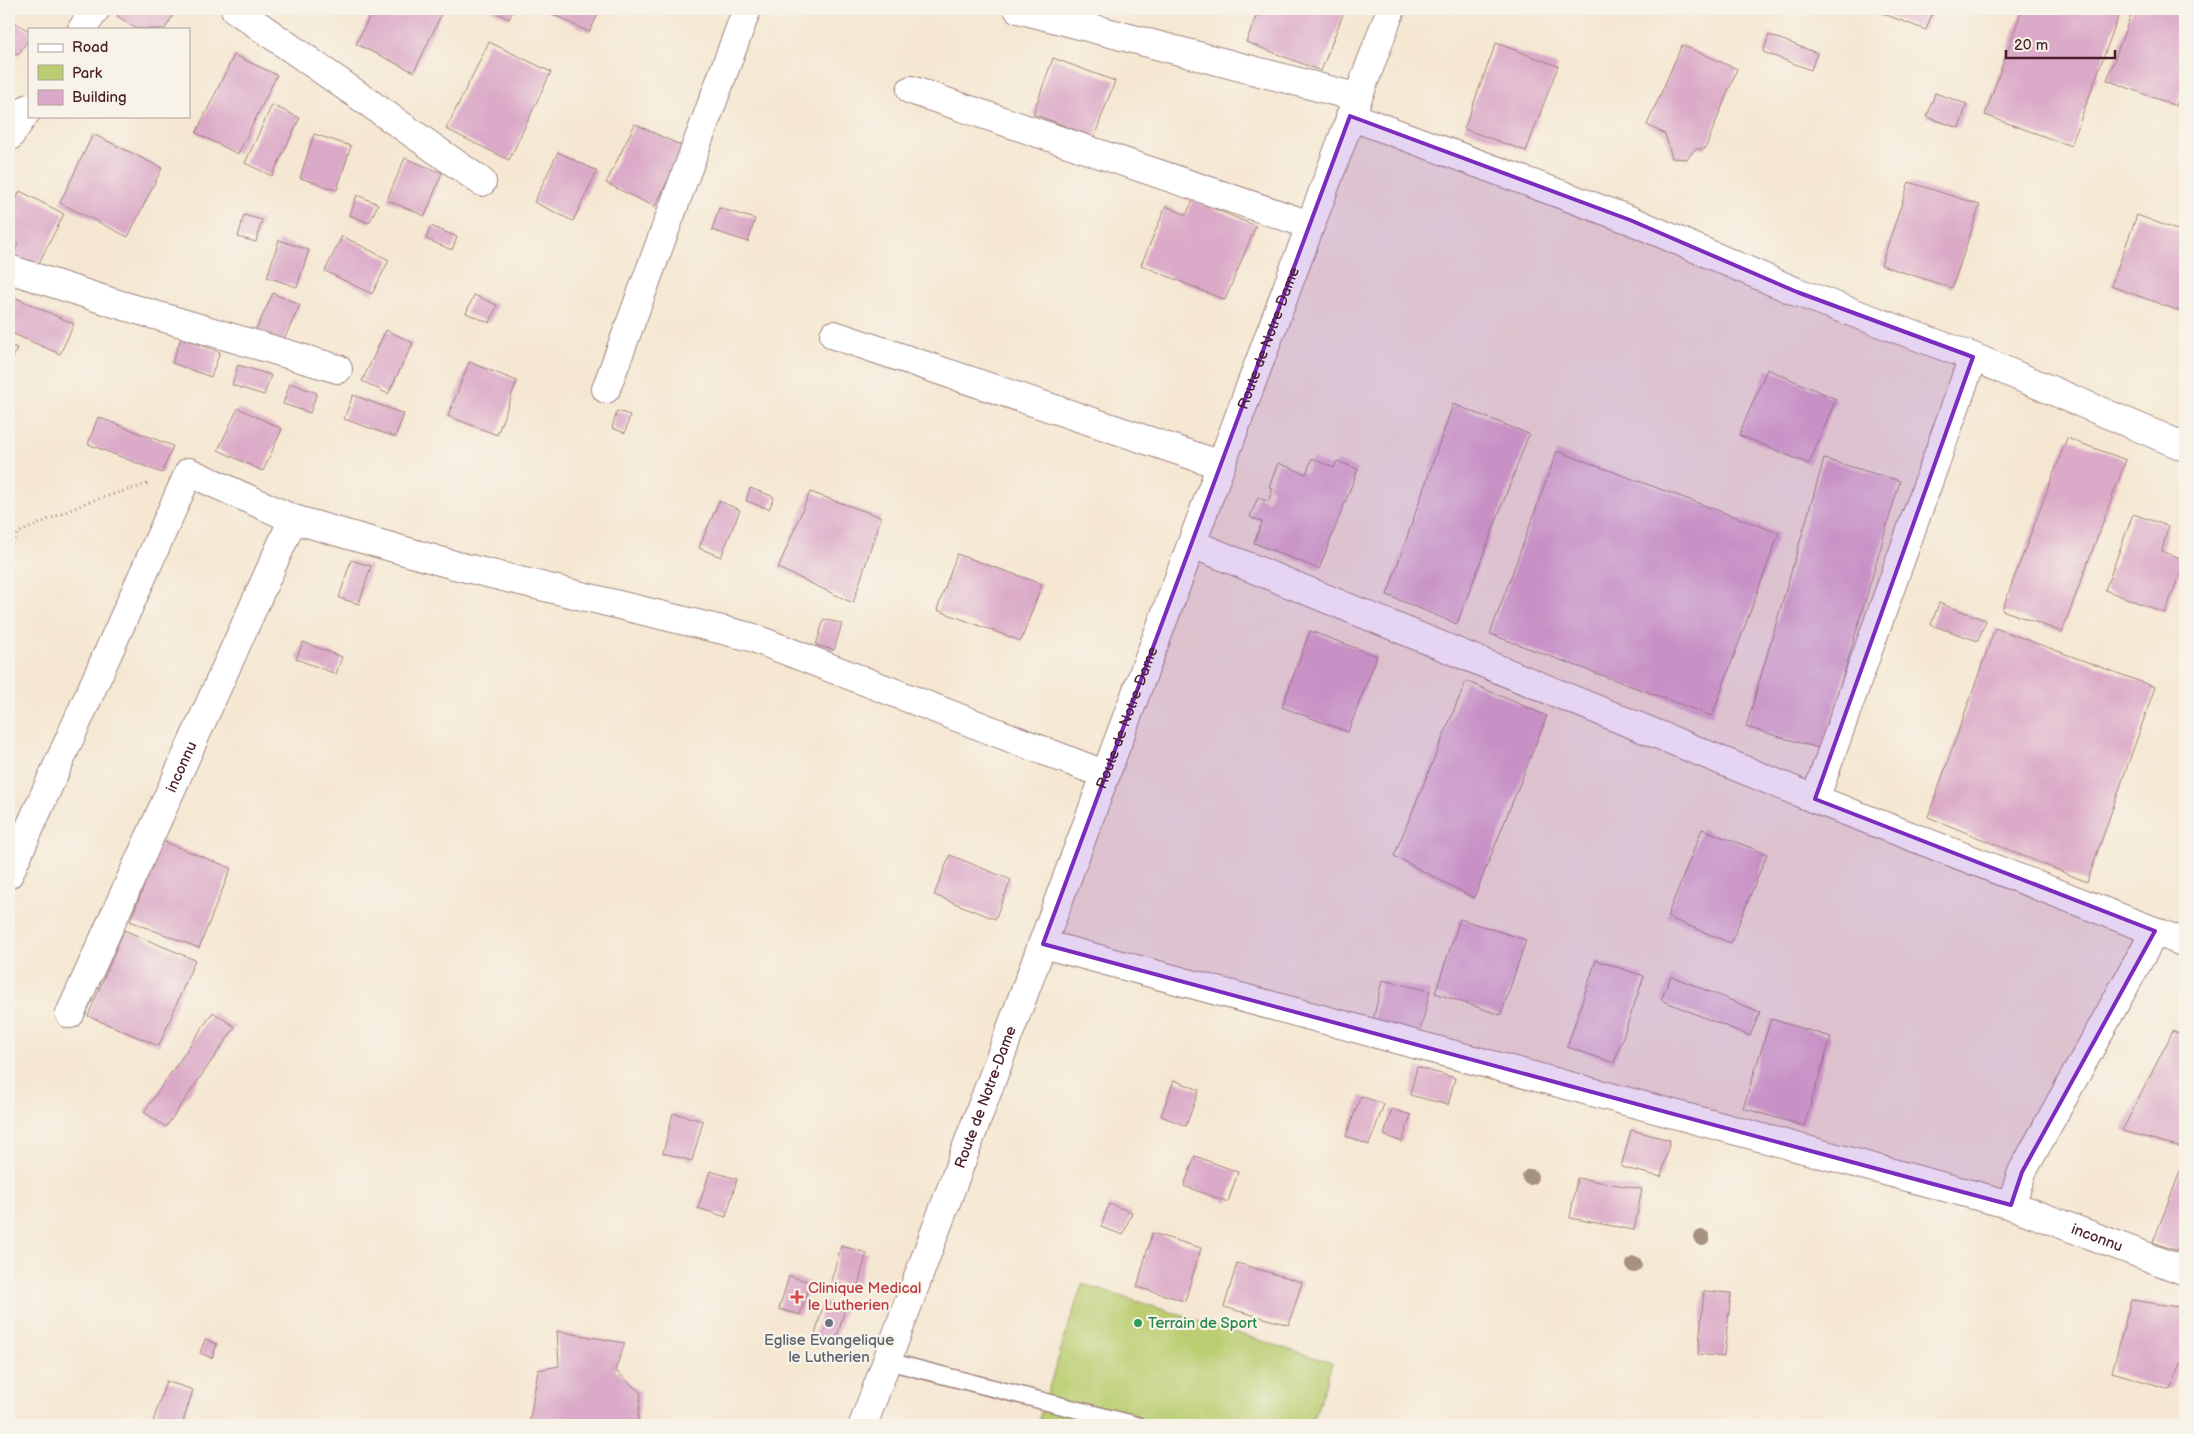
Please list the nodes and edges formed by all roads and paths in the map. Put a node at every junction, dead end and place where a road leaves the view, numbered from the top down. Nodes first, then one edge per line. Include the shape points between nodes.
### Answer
1 (96, 9) edge
2 (235, 9) edge
3 (747, 9) edge
4 (1018, 9) edge
5 (1391, 9) edge
6 (83, 28) edge
7 (911, 90) dead end
8 (1353, 107) junction
9 (28, 109) edge
10 (9, 137) edge
11 (482, 182) dead end
12 (1310, 225) junction
13 (9, 269) edge
14 (834, 334) dead end
15 (1973, 357) junction
16 (338, 369) dead end
17 (606, 389) dead end
18 (2185, 447) edge
19 (1221, 465) junction
20 (190, 472) junction
21 (292, 519) junction
22 (1192, 544) junction
23 (9, 548) edge
24 (1106, 774) junction
25 (1815, 798) junction
26 (9, 874) edge
27 (2155, 931) junction
28 (2185, 942) edge
29 (1043, 944) junction
30 (70, 1014) dead end
31 (2011, 1205) junction
32 (2185, 1270) edge
33 (887, 1361) junction
34 (863, 1425) edge
35 (1137, 1425) edge

1 - 6 street
2 - 11 street
3 - 17 street
4 - 8 street
5 - 8 street, Route de Notre-Dame
7 - 12 street
8 - 12 street, Route de Notre-Dame
8 - 15 street via 1797,292
9 - 10 street
12 - 19 street, Route de Notre-Dame
13 - 16 street
14 - 19 street
15 - 18 street
15 - 25 street
19 - 22 street, Route de Notre-Dame
20 - 21 street
20 - 23 path via 88,502 18,533
20 - 26 street
21 - 24 street via 454,566 751,637
21 - 30 street, inconnu
22 - 24 street, Route de Notre-Dame
22 - 25 street
24 - 29 street, Route de Notre-Dame
25 - 27 street
27 - 28 street
27 - 31 street via 2022,1172
29 - 31 street, inconnu
29 - 33 street, Route de Notre-Dame
31 - 32 street, inconnu
33 - 34 street, Route de Notre-Dame
33 - 35 lane

